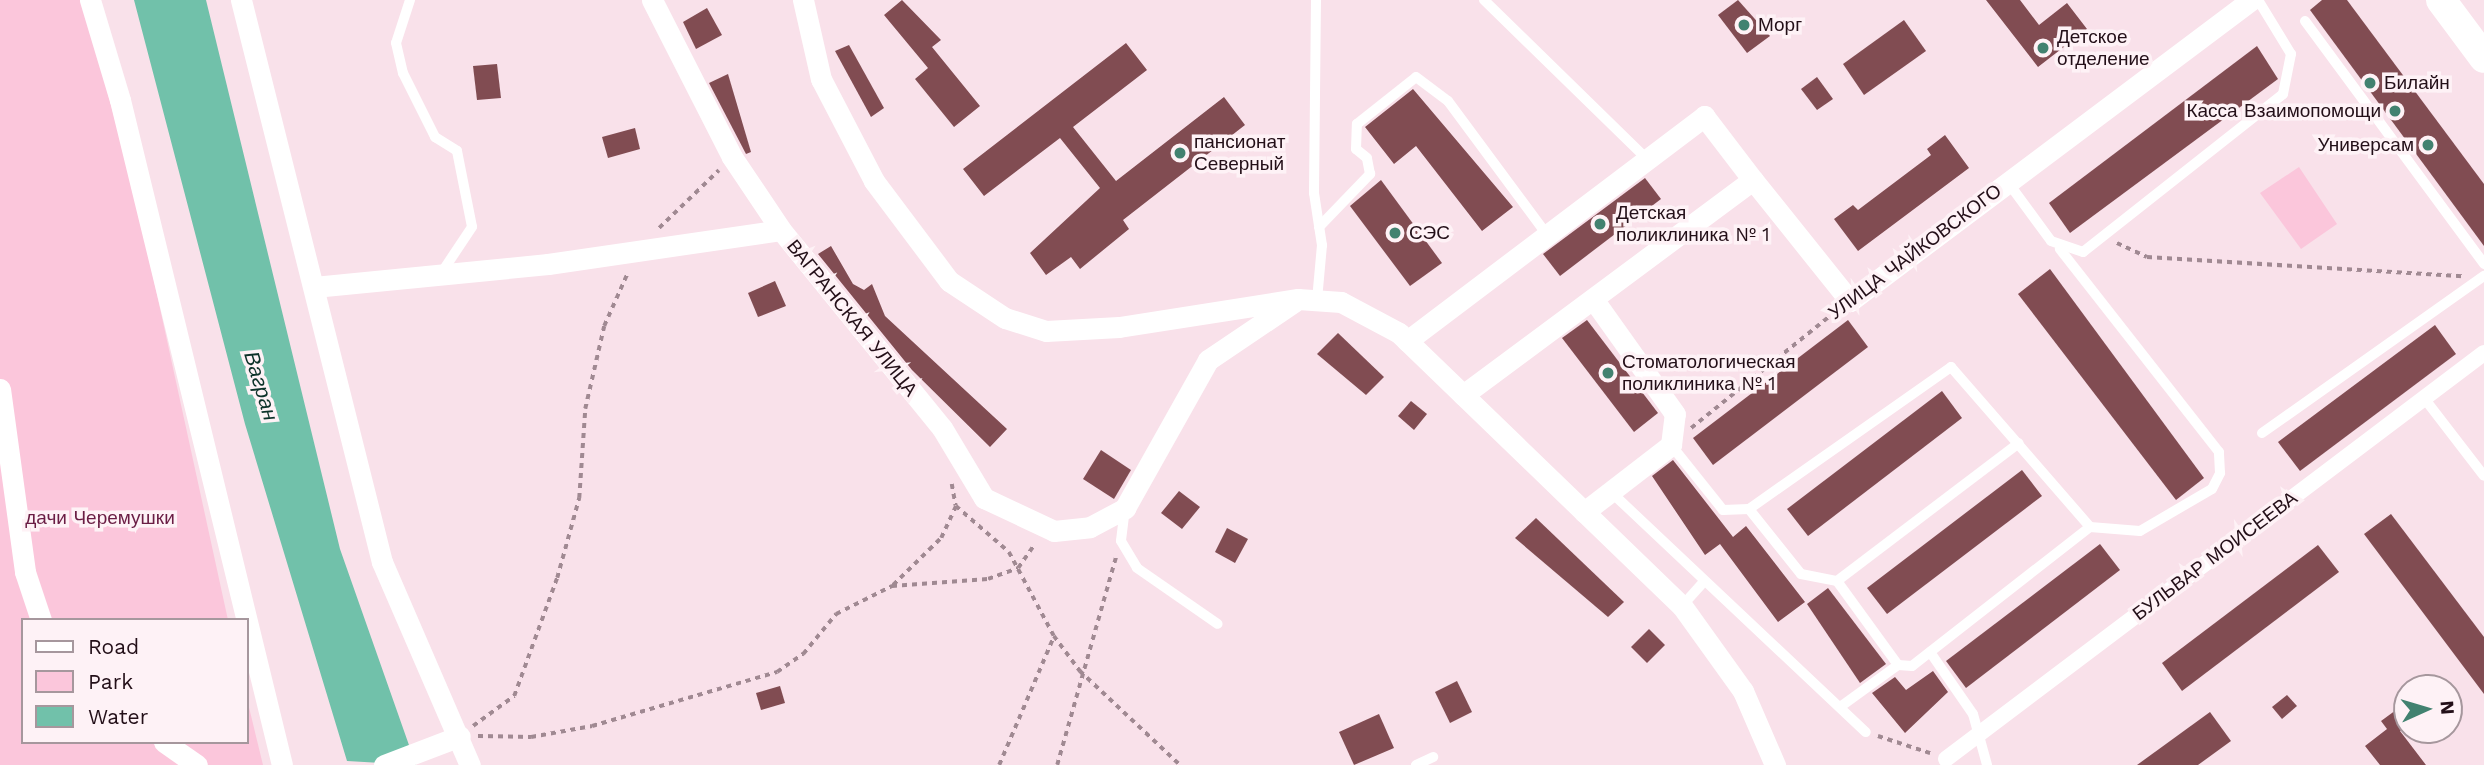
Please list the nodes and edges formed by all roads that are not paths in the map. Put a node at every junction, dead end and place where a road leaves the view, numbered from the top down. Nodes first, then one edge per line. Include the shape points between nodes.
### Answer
1 (90, 0) edge
2 (241, 0) edge
3 (410, 0) edge
4 (652, 0) edge
5 (1316, 0) edge
6 (1484, 0) edge
7 (2441, 0) edge
8 (807, 1) edge
9 (2251, 2) edge
10 (2305, 21) dead end
11 (2484, 58) edge
12 (1647, 159) junction
13 (1753, 180) junction
14 (2007, 181) junction
15 (1319, 227) junction
16 (781, 230) junction
17 (1547, 235) junction
18 (2060, 249) junction
19 (2484, 264) edge
20 (440, 275) junction
21 (2483, 277) edge
22 (314, 287) junction
23 (1593, 299) junction
24 (1308, 300) junction
25 (1407, 341) junction
26 (2484, 353) edge
27 (0, 389) edge
28 (1463, 395) junction
29 (2424, 398) junction
30 (2262, 433) dead end
31 (2020, 443) junction
32 (1671, 445) junction
33 (2484, 476) edge
34 (1611, 492) junction
35 (1125, 508) junction
36 (1749, 509) junction
37 (1584, 512) junction
38 (2090, 527) junction
39 (1837, 581) junction
40 (1703, 583) junction
41 (1682, 606) junction
42 (40, 618) edge
43 (246, 618) edge
44 (1218, 624) dead end
45 (248, 625) edge
46 (1930, 652) junction
47 (1898, 665) junction
48 (1840, 707) junction
49 (1866, 732) road end
50 (1980, 733) junction
51 (451, 740) junction
52 (167, 744) edge
53 (1433, 757) dead end
54 (1946, 759) road end
55 (197, 765) edge
56 (282, 765) edge
57 (384, 765) edge
58 (470, 765) edge
59 (1416, 765) edge
60 (1775, 765) edge
61 (1987, 765) edge

1 - 43 street via 120,100
2 - 22 street
3 - 20 lane via 396,43 403,73 435,137 457,151 472,227
4 - 16 street, ВАГРАНСКАЯ УЛИЦА via 732,157
5 - 15 lane
6 - 12 lane
7 - 11 main road
8 - 24 street via 821,79 874,181 949,281 1005,318 1046,331 1119,327
9 - 14 street, УЛИЦА ЧАЙКОВСКОГО
9 - 18 lane via 2291,54 2283,94 2083,252
10 - 19 lane
12 - 13 street via 1704,116
12 - 17 street
13 - 14 street, УЛИЦА ЧАЙКОВСКОГО via 1850,301
13 - 23 street
14 - 18 lane
15 - 17 lane via 1370,174 1367,158 1356,149 1357,124 1416,78 1448,101
15 - 24 lane
16 - 20 street
16 - 35 street, ВАГРАНСКАЯ УЛИЦА via 942,428 984,498 1054,531 1090,527
17 - 25 street
18 - 38 lane via 2218,452 2220,473 2212,489 2140,531
20 - 22 street
21 - 30 lane
22 - 51 street via 382,562
23 - 28 street
23 - 32 street via 1675,414
24 - 25 street via 1341,302
24 - 35 street via 1208,360
25 - 28 street
26 - 29 street, БУЛЬВАР МОИСЕЕВА
27 - 42 street via 25,572
28 - 37 street
29 - 33 lane
29 - 50 street, БУЛЬВАР МОИСЕЕВА
31 - 36 lane via 1951,367
31 - 38 lane
31 - 39 lane
32 - 34 street
32 - 36 lane via 1723,510
34 - 37 street
34 - 40 lane
35 - 44 lane via 1121,541 1138,568
36 - 39 lane via 1801,574
37 - 41 street
38 - 46 lane
39 - 47 lane
40 - 41 lane
40 - 48 lane
41 - 60 street via 1743,691
45 - 56 street
46 - 47 lane via 1912,666
46 - 50 lane
47 - 48 lane
48 - 49 lane
50 - 54 street, БУЛЬВАР МОИСЕЕВА
50 - 61 lane
51 - 57 street
51 - 58 street
52 - 55 street
53 - 59 lane

